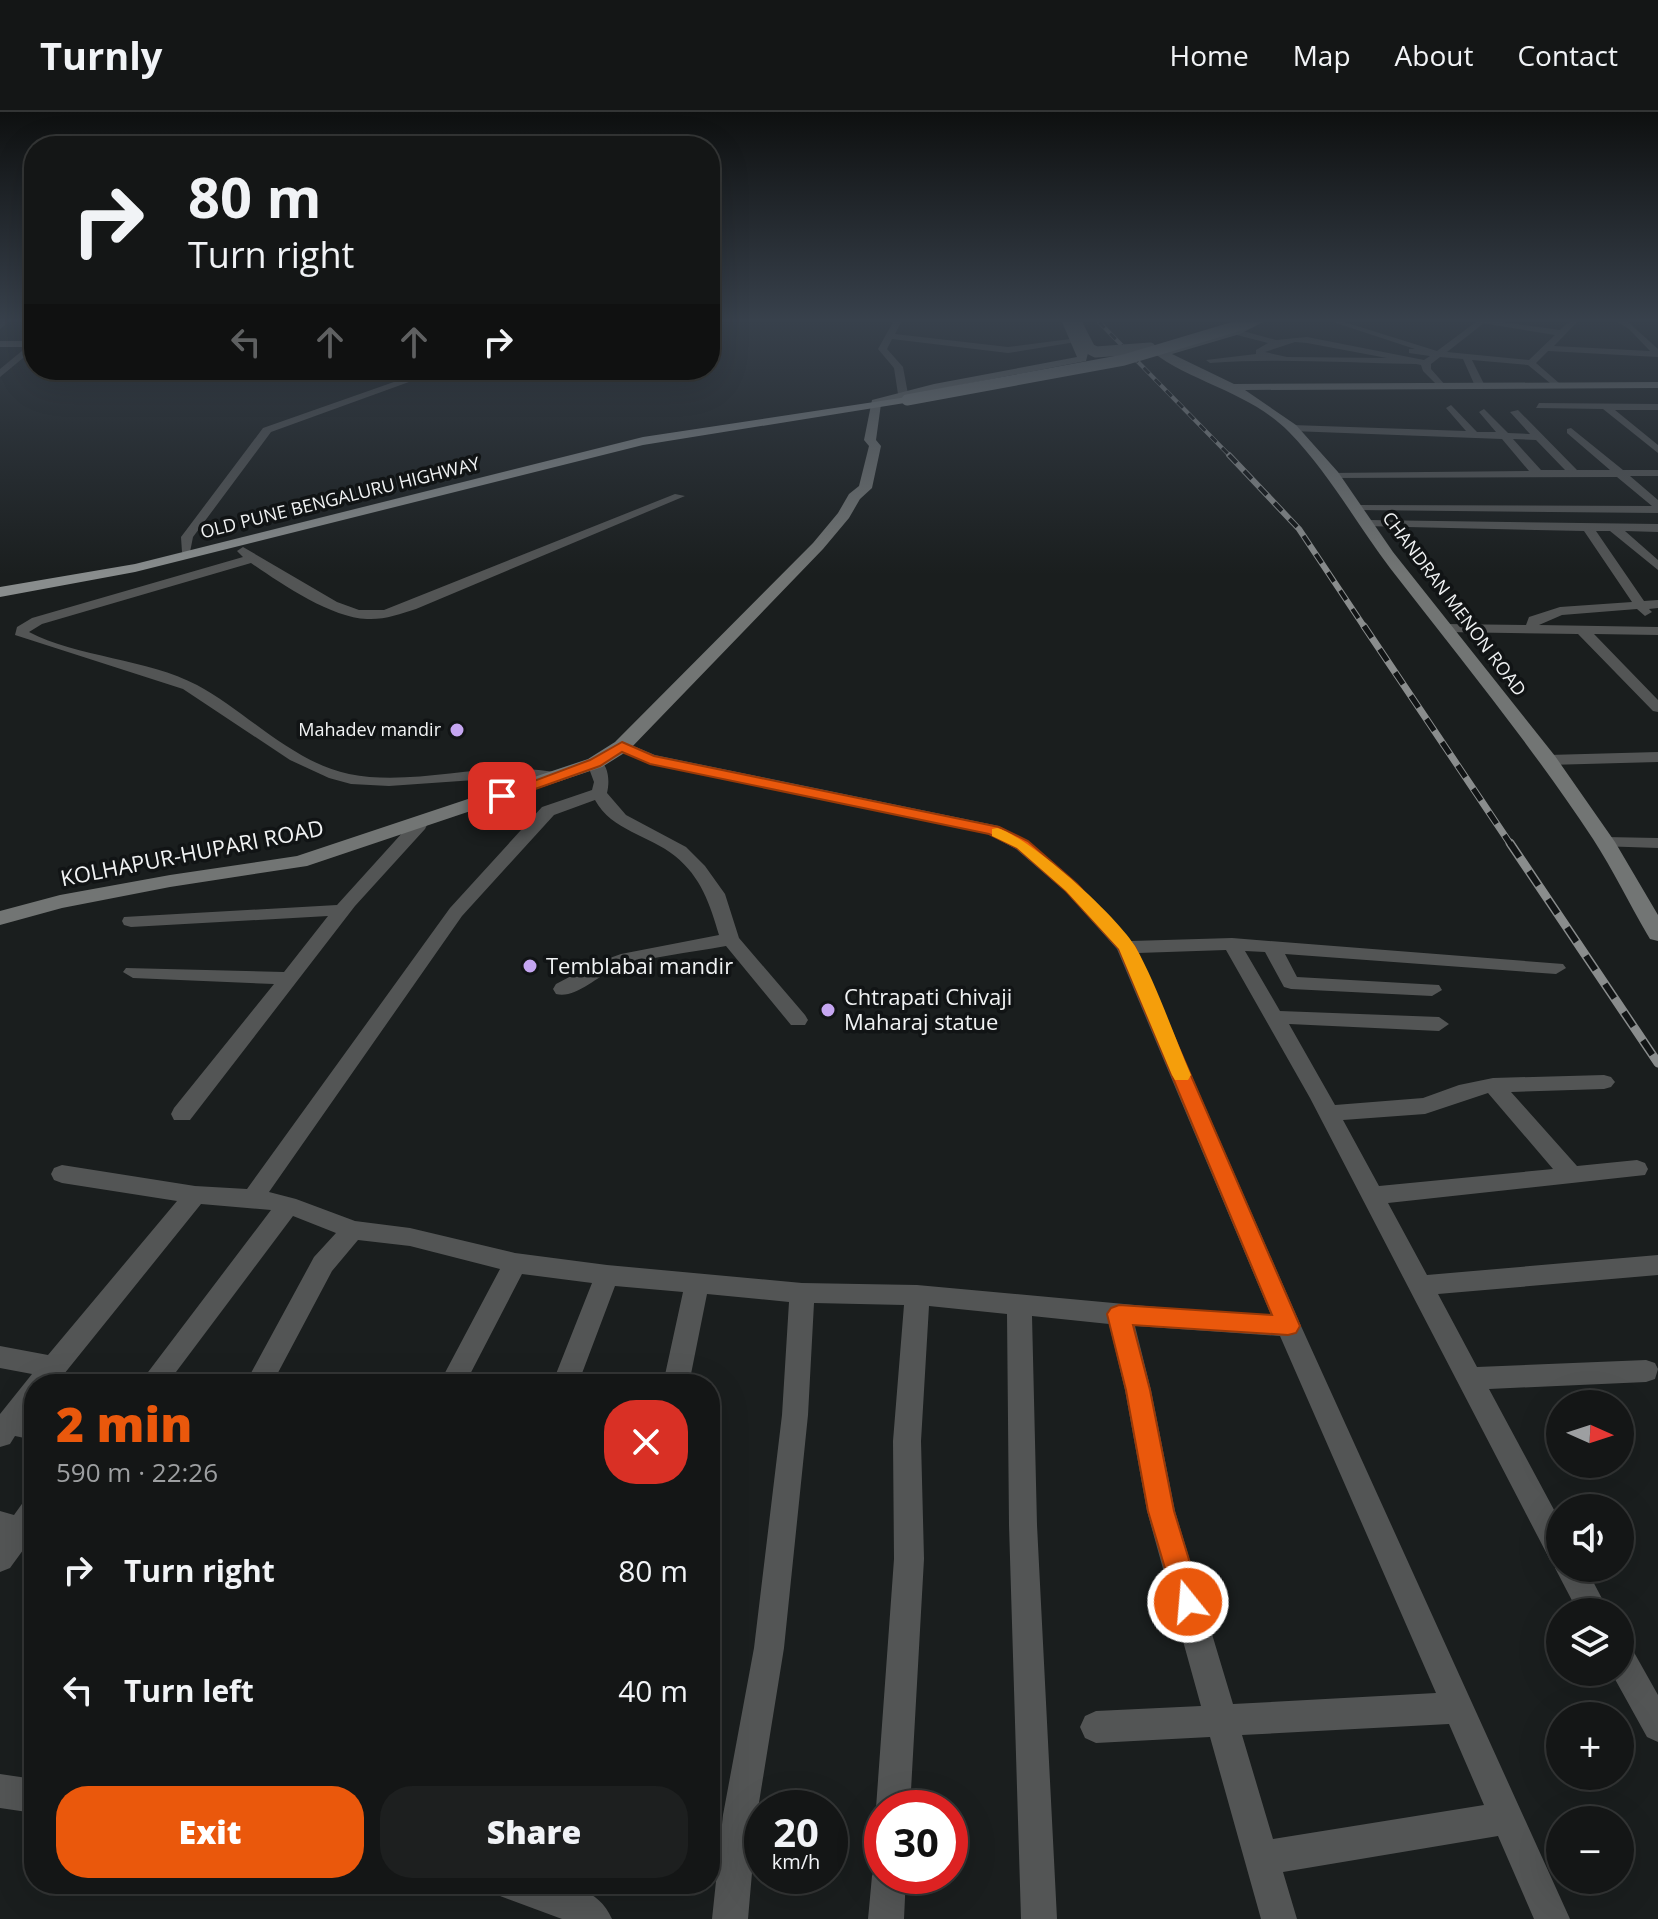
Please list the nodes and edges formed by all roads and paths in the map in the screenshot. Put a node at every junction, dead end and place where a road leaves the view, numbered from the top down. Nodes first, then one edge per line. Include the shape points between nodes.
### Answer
1 (334, 406) edge
2 (852, 406) edge
3 (859, 406) edge
4 (879, 406) edge
5 (1260, 406) edge
6 (1605, 406) edge
7 (1622, 406) edge
8 (1658, 407) edge
9 (1451, 408) dead end
10 (1484, 412) dead end
11 (1515, 412) dead end
12 (1619, 419) junction
13 (1658, 419) edge
14 (1292, 428) junction
15 (1631, 429) junction
16 (1658, 429) edge
17 (1571, 431) dead end
18 (1475, 436) junction
19 (1505, 436) junction
20 (1539, 437) junction
21 (1658, 450) edge
22 (1619, 473) junction
23 (1658, 473) edge
24 (1575, 474) junction
25 (1333, 475) junction
26 (1539, 475) junction
27 (679, 496) dead end
28 (1647, 497) junction
29 (1352, 501) junction
30 (1658, 508) edge
31 (1368, 524) junction
32 (1587, 526) junction
33 (1613, 527) junction
34 (1658, 528) edge
35 (234, 545) junction
36 (186, 549) junction
37 (251, 559) junction
38 (1658, 566) edge
39 (0, 585) edge
40 (0, 592) edge
41 (1638, 603) junction
42 (1658, 604) edge
43 (1445, 628) junction
44 (1531, 629) junction
45 (1581, 629) junction
46 (1658, 629) edge
47 (1658, 708) edge
48 (622, 746) junction
49 (1658, 757) edge
50 (1548, 760) junction
51 (595, 763) junction
52 (565, 774) junction
53 (599, 793) junction
54 (419, 825) junction
55 (1605, 842) junction
56 (1658, 843) edge
57 (343, 910) junction
58 (0, 918) edge
59 (131, 921) dead end
60 (1658, 934) edge
61 (730, 939) junction
62 (1232, 944) junction
63 (1126, 947) junction
64 (1273, 947) junction
65 (1556, 968) dead end
66 (133, 972) dead end
67 (288, 978) junction
68 (563, 989) dead end
69 (1432, 990) dead end
70 (1274, 1017) junction
71 (798, 1020) dead end
72 (1439, 1024) dead end
73 (1604, 1082) dead end
74 (1493, 1085) junction
75 (1329, 1113) junction
76 (182, 1114) dead end
77 (1637, 1169) dead end
78 (62, 1174) dead end
79 (1572, 1176) junction
80 (195, 1195) junction
81 (1372, 1196) junction
82 (253, 1198) junction
83 (288, 1205) junction
84 (353, 1230) junction
85 (515, 1263) junction
86 (1658, 1265) edge
87 (607, 1275) junction
88 (697, 1282) junction
89 (1419, 1286) junction
90 (802, 1293) junction
91 (917, 1295) junction
92 (1019, 1305) junction
93 (1119, 1314) junction
94 (1288, 1326) junction
95 (0, 1357) edge
96 (1646, 1371) dead end
97 (42, 1374) edge
98 (49, 1374) edge
99 (160, 1374) edge
100 (263, 1374) edge
101 (457, 1374) edge
102 (569, 1374) edge
103 (678, 1374) edge
104 (1468, 1379) junction
105 (1546, 1524) edge
106 (22, 1525) edge
107 (0, 1558) edge
108 (1634, 1679) edge
109 (1458, 1708) junction
110 (1653, 1708) edge
111 (1225, 1722) junction
112 (1096, 1727) dead end
113 (894, 1790) edge
114 (1507, 1818) junction
115 (1262, 1858) junction
116 (566, 1894) edge
117 (888, 1894) edge
118 (594, 1919) edge
119 (730, 1919) edge
120 (886, 1919) edge
121 (1039, 1919) edge
122 (1279, 1919) edge
123 (1552, 1919) edge

1 - 36 street via 267,430 197,522
2 - 36 main road, OLD PUNE BENGALURU HIGHWAY via 710,423 601,445
3 - 35 main road, OLD PUNE BENGALURU HIGHWAY via 643,441
4 - 48 main road, KOLHAPUR-HUPARI ROAD via 865,488 818,546
5 - 14 main road, CHANDRAN MENON ROAD
6 - 12 street
7 - 8 street
9 - 18 street
10 - 19 street
11 - 20 street
12 - 13 street
12 - 15 street
14 - 18 street
14 - 25 main road, CHANDRAN MENON ROAD
15 - 16 street
15 - 21 street
17 - 22 street
18 - 19 street
19 - 20 street
19 - 26 street
20 - 24 street
22 - 23 street
22 - 24 street
22 - 28 street
24 - 26 street
25 - 26 street
25 - 29 main road, CHANDRAN MENON ROAD
27 - 37 street via 380,615 353,613
28 - 29 street
28 - 30 street
29 - 30 street
29 - 31 main road, CHANDRAN MENON ROAD
31 - 32 street
31 - 43 main road, CHANDRAN MENON ROAD
32 - 33 street
32 - 41 street
33 - 34 street
33 - 38 street
35 - 37 street
35 - 40 main road, OLD PUNE BENGALURU HIGHWAY
36 - 39 main road, OLD PUNE BENGALURU HIGHWAY via 85,573
37 - 52 street via 37,621 22,635 188,686 267,739 338,776 390,780
41 - 42 street
41 - 44 street via 1545,614
41 - 46 street
43 - 44 street
43 - 50 main road, CHANDRAN MENON ROAD
44 - 45 street
45 - 46 street
45 - 47 street
48 - 51 main road, KOLHAPUR-HUPARI ROAD
48 - 63 street via 650,759 993,830 1042,862
49 - 50 street
50 - 55 main road, CHANDRAN MENON ROAD
51 - 52 main road, KOLHAPUR-HUPARI ROAD
51 - 53 street via 602,782
52 - 54 main road, KOLHAPUR-HUPARI ROAD
53 - 61 street via 620,819 680,851 699,870 716,894
53 - 82 street via 548,811 456,912
54 - 57 street
54 - 58 main road, KOLHAPUR-HUPARI ROAD via 300,862 170,881
55 - 56 street
55 - 60 main road, CHANDRAN MENON ROAD
57 - 59 street
57 - 67 street
61 - 68 street via 628,958
61 - 71 street
62 - 63 street
62 - 64 street
62 - 70 street
63 - 94 street
64 - 65 street
64 - 69 street via 1291,983
66 - 67 street
67 - 76 street
70 - 72 street
70 - 75 street
73 - 74 street
74 - 75 street via 1425,1106
74 - 79 street
75 - 81 street
77 - 79 street
78 - 80 street
79 - 81 street
80 - 82 street
80 - 98 street
81 - 89 street
82 - 83 street
83 - 84 street
83 - 99 street
84 - 85 street via 410,1237
84 - 100 street via 323,1264
85 - 87 street
85 - 101 street
86 - 89 street
87 - 88 street
87 - 102 street
88 - 90 street
88 - 103 street
89 - 104 street
90 - 91 street
90 - 119 street via 795,1415 769,1648 740,1815
91 - 92 street
91 - 113 street via 907,1441 909,1559
92 - 93 street
92 - 121 street
93 - 94 street
93 - 111 street via 1161,1511
94 - 109 street
95 - 97 street
96 - 104 street
104 - 105 street
106 - 107 street
108 - 110 street
109 - 111 street
109 - 114 street
111 - 112 street
111 - 115 street
114 - 115 street
114 - 123 street
115 - 122 street
116 - 118 street
117 - 120 street

